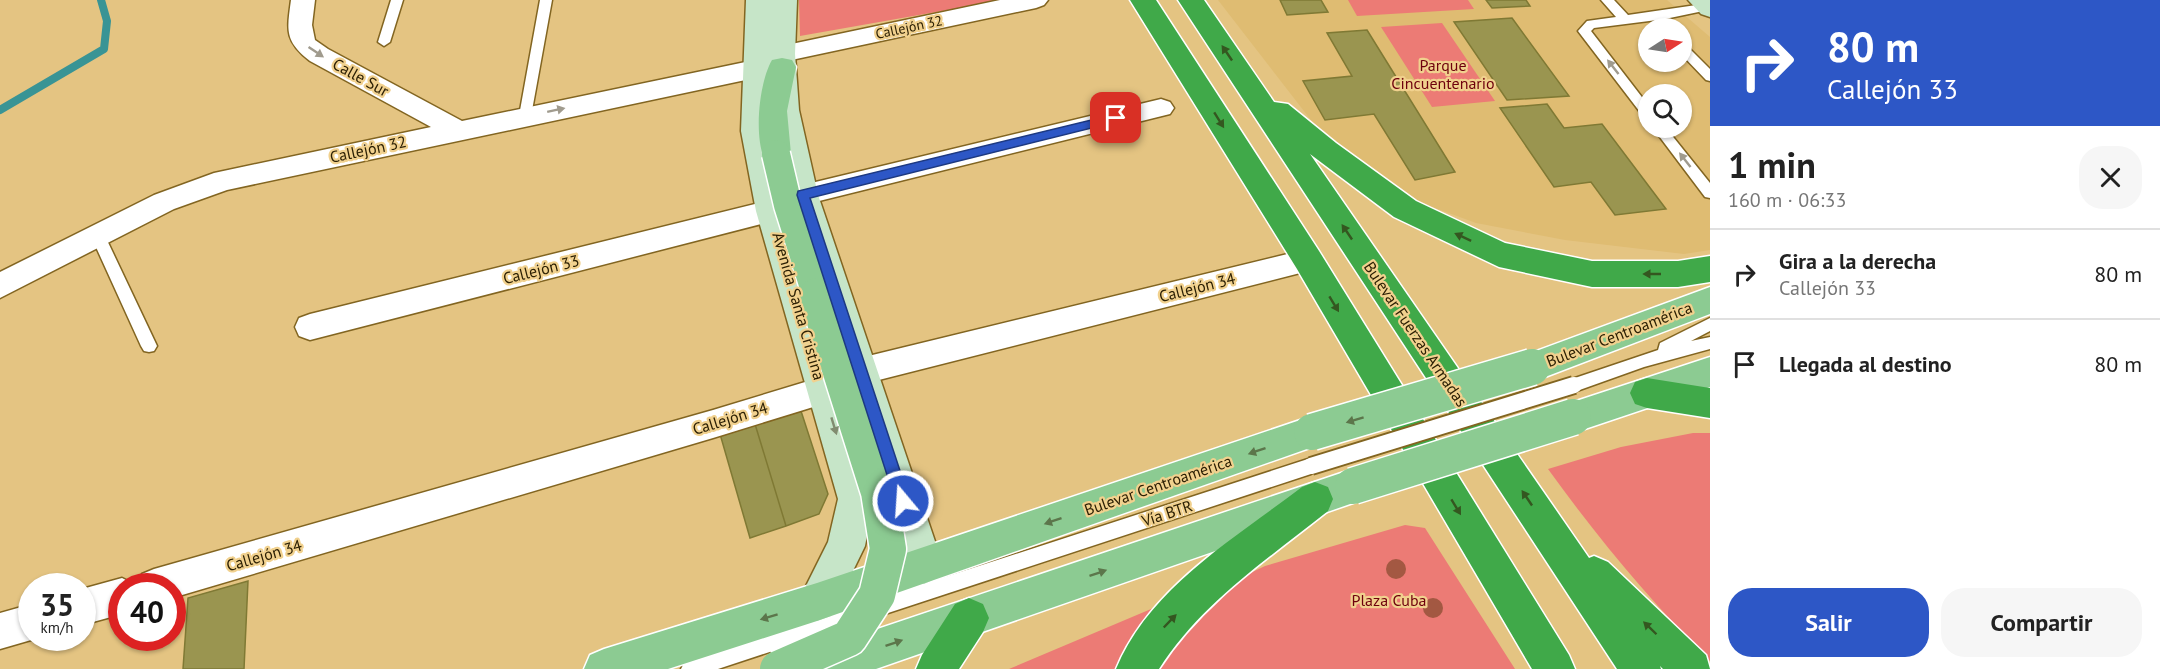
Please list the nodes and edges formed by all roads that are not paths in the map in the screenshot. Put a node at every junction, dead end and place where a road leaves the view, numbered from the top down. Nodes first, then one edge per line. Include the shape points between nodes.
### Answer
1 (303, 0) edge
2 (397, 0) edge
3 (546, 0) edge
4 (759, 0) edge
5 (784, 0) edge
6 (1036, 0) edge
7 (1143, 0) edge
8 (1191, 0) edge
9 (1607, 0) edge
10 (1706, 5) edge
11 (1651, 16) joint
12 (1625, 19) junction
13 (384, 42) dead end
14 (1692, 58) edge
15 (773, 63) junction
16 (1710, 77) edge
17 (1251, 89) junction
18 (1638, 100) edge
19 (1161, 108) dead end
20 (525, 116) junction
21 (457, 130) junction
22 (1667, 138) edge
23 (1710, 193) edge
24 (803, 195) junction
25 (771, 211) junction
26 (98, 236) junction
27 (1308, 260) junction
28 (1710, 269) edge
29 (0, 286) edge
30 (1710, 300) edge
31 (1710, 324) edge
32 (310, 327) dead end
33 (1710, 343) edge
34 (149, 346) dead end
35 (1644, 360) junction
36 (860, 371) junction
37 (1710, 372) edge
38 (823, 390) junction
39 (1647, 393) junction
40 (1573, 401) junction
41 (1710, 403) edge
42 (1313, 466) junction
43 (1552, 536) junction
44 (924, 566) junction
45 (186, 577) edge
46 (1510, 599) junction
47 (817, 602) junction
48 (969, 618) junction
49 (18, 626) edge
50 (0, 631) edge
51 (604, 669) edge
52 (690, 669) edge
53 (778, 669) edge
54 (819, 669) edge
55 (936, 669) edge
56 (1136, 669) edge
57 (1534, 669) edge
58 (1555, 669) edge
59 (1641, 669) edge
60 (1692, 669) edge

1 -> 21 street, Calle Sur via 300,25 304,44
2 - 13 lane
3 - 20 lane
4 - 15 street, Avenida Santa Cristina
5 - 15 street, Avenida Santa Cristina
6 - 15 street, Callejón 32
7 -> 27 highway
17 -> 8 highway, Bulevar Fuerzas Armadas
9 - 12 lane
10 - 11 lane
11 - 12 lane
18 -> 12 lane via 1584,31 1591,24
14 - 16 lane
20 -> 15 street, Callejón 32
15 - 24 street, Avenida Santa Cristina
15 - 25 street, Avenida Santa Cristina via 755,131
15 - 53 main road, bridge via 776,154 795,228 879,492 888,549 877,595 849,639
28 -> 17 highway via 1678,274 1592,274 1499,254 1405,209
43 -> 17 highway, Bulevar Fuerzas Armadas
19 - 24 street
20 - 21 street, Callejón 32
21 - 26 street, Callejón 32 via 224,180 164,202
23 -> 22 lane
24 - 36 street, Avenida Santa Cristina
25 - 32 street, Callejón 33
25 - 38 street, Avenida Santa Cristina
26 - 29 street, Callejón 32
26 - 34 lane
27 - 36 street, Callejón 34
27 -> 46 highway
30 -> 42 main road, Bulevar Centroamérica, bridge via 1532,367
31 - 35 lane, Vía BTR
33 - 35 lane, Vía BTR
35 - 40 lane, Vía BTR
36 - 38 street, Callejón 34
36 - 44 street, Avenida Santa Cristina
37 - 39 main road, Bulevar Centroamérica
38 - 45 street, Callejón 34
38 -> 47 street, Avenida Santa Cristina via 856,499 846,546
39 - 40 main road, Bulevar Centroamérica
39 - 41 highway
40 - 42 lane, Vía BTR, bridge
40 - 42 main road, Bulevar Centroamérica, bridge via 1353,486
42 -> 44 main road, Bulevar Centroamérica
48 -> 42 main road, Bulevar Centroamérica
42 - 52 lane, Vía BTR
56 -> 42 highway via 1161,630
43 - 59 highway, Bulevar Fuerzas Armadas
60 -> 43 highway
44 - 47 main road, Bulevar Centroamérica
46 - 57 highway
46 - 58 highway
47 -> 51 main road, Bulevar Centroamérica
54 -> 48 main road, Bulevar Centroamérica
48 - 55 highway
49 - 50 street

